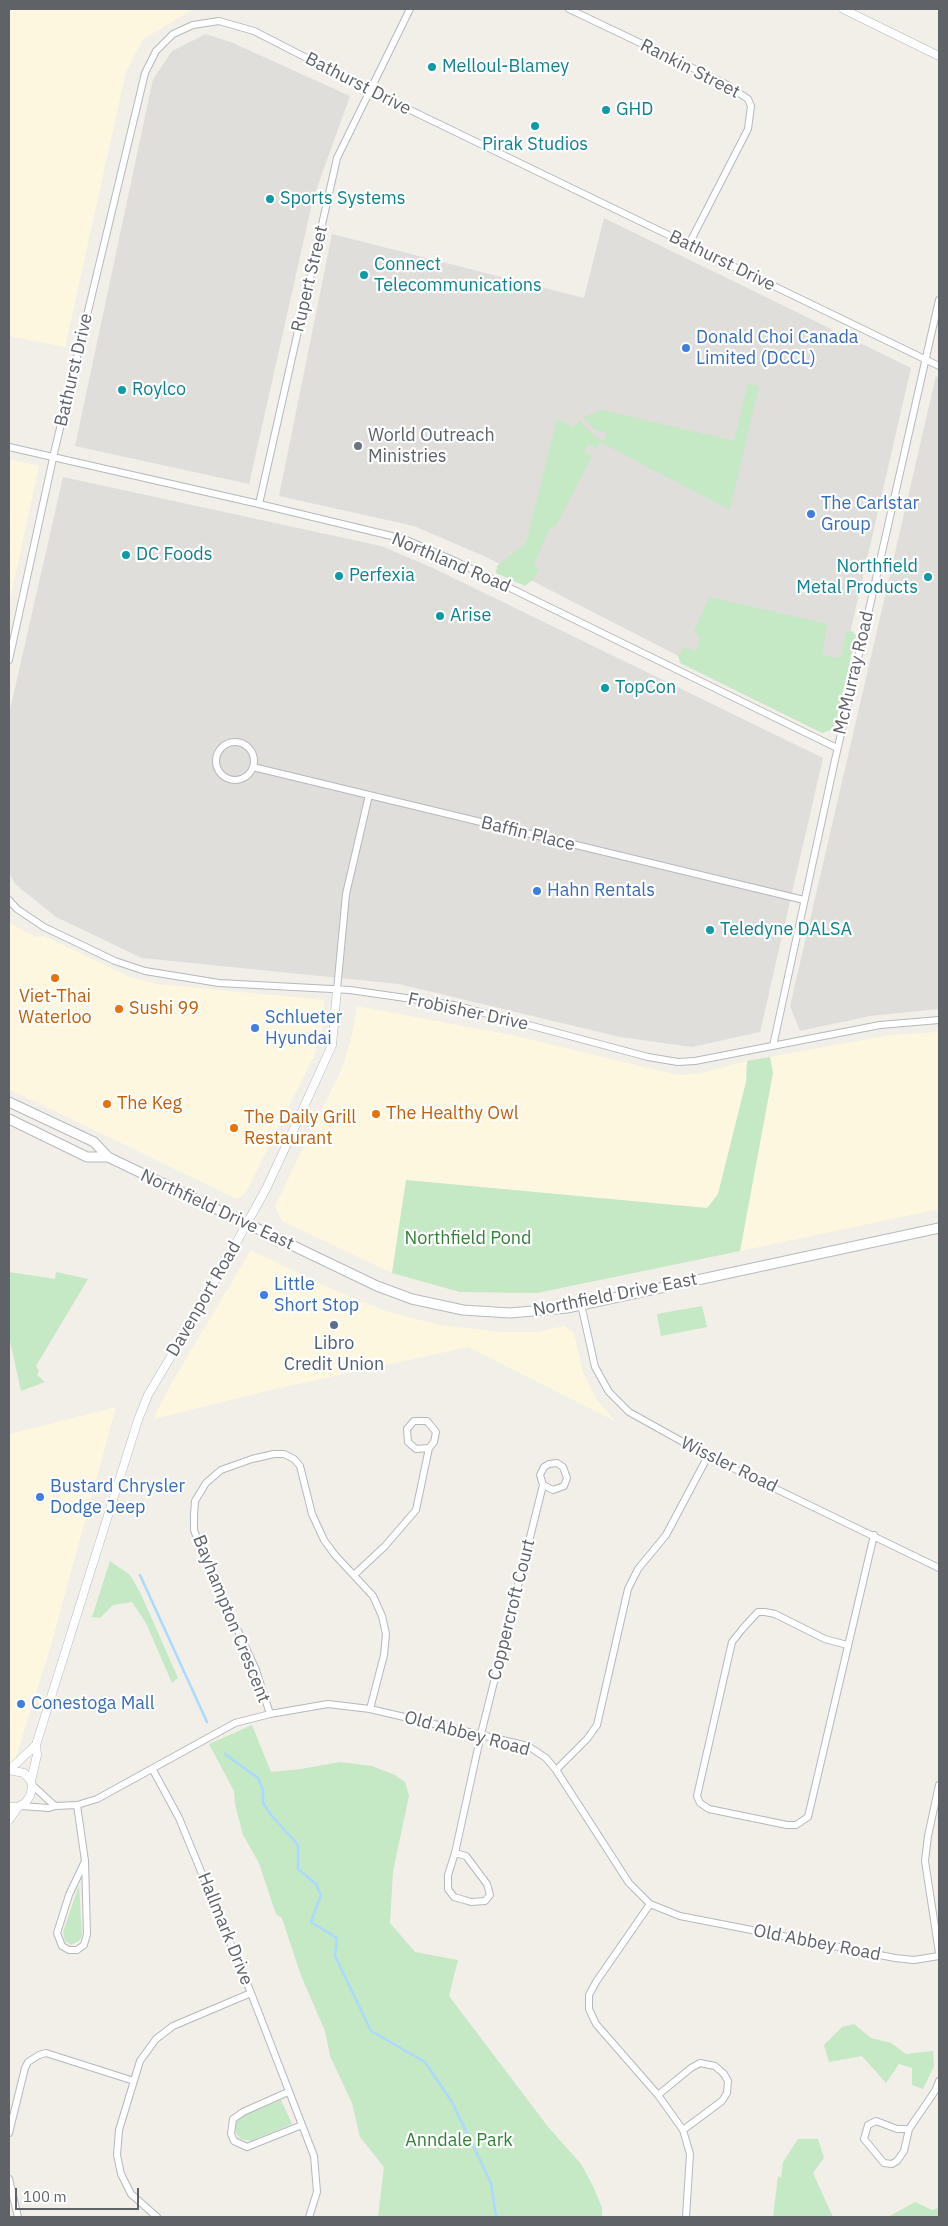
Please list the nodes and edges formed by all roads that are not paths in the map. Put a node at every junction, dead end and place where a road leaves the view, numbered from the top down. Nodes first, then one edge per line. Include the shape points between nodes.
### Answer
1 (410, 9) edge
2 (569, 9) edge
3 (843, 9) edge
4 (939, 56) edge
5 (371, 91) junction
6 (689, 244) junction
7 (939, 300) edge
8 (925, 358) junction
9 (939, 366) edge
10 (9, 447) edge
11 (53, 458) junction
12 (259, 504) junction
13 (9, 660) edge
14 (837, 748) junction
15 (252, 767) junction
16 (370, 795) junction
17 (9, 900) edge
18 (804, 900) junction
19 (337, 990) junction
20 (939, 1020) edge
21 (773, 1046) junction
22 (9, 1102) edge
23 (9, 1119) edge
24 (108, 1157) junction
25 (247, 1223) junction
26 (939, 1228) edge
27 (581, 1304) junction
28 (429, 1448) junction
29 (708, 1456) junction
30 (543, 1485) junction
31 (874, 1535) junction
32 (939, 1568) edge
33 (354, 1575) junction
34 (847, 1646) junction
35 (370, 1709) junction
36 (270, 1714) junction
37 (481, 1734) junction
38 (36, 1745) junction
39 (9, 1770) edge
40 (153, 1770) junction
41 (556, 1770) junction
42 (31, 1782) junction
43 (939, 1785) edge
44 (77, 1805) junction
45 (20, 1806) junction
46 (55, 1806) junction
47 (9, 1807) edge
48 (9, 1820) edge
49 (455, 1853) junction
50 (85, 1861) junction
51 (650, 1904) junction
52 (939, 1954) edge
53 (251, 1993) junction
54 (134, 2081) junction
55 (939, 2081) edge
56 (288, 2092) junction
57 (658, 2095) junction
58 (302, 2125) junction
59 (909, 2129) junction
60 (684, 2130) junction
61 (9, 2133) edge
62 (9, 2179) edge
63 (18, 2217) edge
64 (158, 2217) edge
65 (310, 2217) edge
66 (686, 2217) edge

1 - 5 street, Rupert Street
2 - 6 street, Rankin Street via 724,83 748,98 752,106 748,130
3 - 4 street
5 - 6 street, Bathurst Drive
5 - 11 street, Bathurst Drive via 254,31 219,21 193,24 173,34 156,51 145,73
5 - 12 street, Rupert Street via 337,158
6 - 8 street, Bathurst Drive
7 - 8 street, McMurray Road
8 - 9 street, Bathurst Drive
8 - 14 street, McMurray Road
10 - 11 street, Northland Road
11 - 12 street, Northland Road
11 - 13 street
12 - 14 street, Northland Road via 404,539
14 - 18 street, McMurray Road
15 - 15 street via 252,755 242,744 228,744 217,756 217,768 230,779 244,778
15 - 16 street, Baffin Place
16 - 18 street, Baffin Place
16 - 19 street, Davenport Road via 346,894
17 - 19 street, Frobisher Drive via 44,927 144,971 219,983
18 - 21 street, McMurray Road
19 - 21 street, Frobisher Drive via 454,1005 648,1057 678,1062
19 - 25 street, Davenport Road via 335,1029 328,1054
20 - 21 street, Frobisher Drive via 880,1025
22 - 24 main road, Northfield Drive East via 94,1142
23 - 24 main road, Northfield Drive East via 87,1157
24 - 25 main road, Northfield Drive East
25 - 27 main road, Northfield Drive East via 377,1286 439,1307 510,1313 542,1312
25 - 38 street, Davenport Road via 144,1403
26 - 27 main road, Northfield Drive East
27 - 29 street, Wissler Road via 595,1367 609,1392 641,1420
28 - 28 street via 434,1442 435,1429 427,1420 414,1421 407,1429 408,1442 416,1449
28 - 33 street via 416,1510
29 - 31 street, Wissler Road
29 - 41 street via 666,1535 638,1570 628,1589 596,1725 587,1739
30 - 30 street, Coppercroft Court via 553,1490 564,1486 568,1478 563,1467 554,1463 544,1467 540,1475
30 - 37 street, Coppercroft Court
31 - 32 street, Wissler Road
31 - 34 street
33 - 35 street, Bayhampton Crescent via 373,1596 386,1634
33 - 36 street, Bayhampton Crescent via 324,1540 312,1514 304,1476 294,1459 274,1454 252,1459 221,1470 206,1483 196,1501 194,1530 256,1670
34 - 34 street via 808,1817 796,1825 787,1825 709,1809 700,1803 697,1796 732,1642 744,1626 758,1612 765,1612
35 - 36 street, Old Abbey Road via 328,1704
35 - 37 street, Old Abbey Road
36 - 40 street, Old Abbey Road via 235,1723
37 - 41 street, Old Abbey Road via 528,1746 546,1758
37 - 49 street, Coppercroft Court
38 - 39 street, Davenport Road
38 - 42 street, Davenport Road
39 - 42 street via 19,1770
40 - 44 street, Old Abbey Road
40 - 53 street, Hallmark Drive via 180,1818
41 - 51 street, Old Abbey Road via 628,1883
42 - 45 street, Davenport Road via 30,1796
42 - 46 street
43 - 52 street via 925,1861
44 - 46 street, Old Abbey Road
44 - 50 street
45 - 46 street, Old Abbey Road via 40,1809
45 - 47 street
45 - 48 street
49 - 49 street, Coppercroft Court via 448,1875 448,1889 454,1897 470,1902 485,1901 490,1895 487,1884 466,1856
50 - 50 street via 69,1895 57,1933 62,1946 69,1950 77,1950 84,1945 87,1934
51 - 52 street, Old Abbey Road via 680,1916 895,1958 914,1960
51 - 57 street via 596,1982 589,1995 589,2009 596,2024
53 - 54 street via 183,2021 163,2033 140,2061
53 - 56 street, Hallmark Drive
54 - 61 street via 72,2061 39,2055 25,2068
54 - 64 street via 118,2130 117,2155 121,2174 131,2194
55 - 59 street
56 - 58 street, Hallmark Drive
56 - 58 street via 232,2119 231,2134 234,2141 247,2147
57 - 60 street
57 - 60 street via 700,2063 715,2066 724,2074 728,2081 722,2101
58 - 65 street, Hallmark Drive via 318,2177 318,2192
59 - 59 street via 897,2129 876,2121 868,2125 864,2139 880,2160 892,2164 904,2151
60 - 66 street via 690,2154
62 - 63 street

